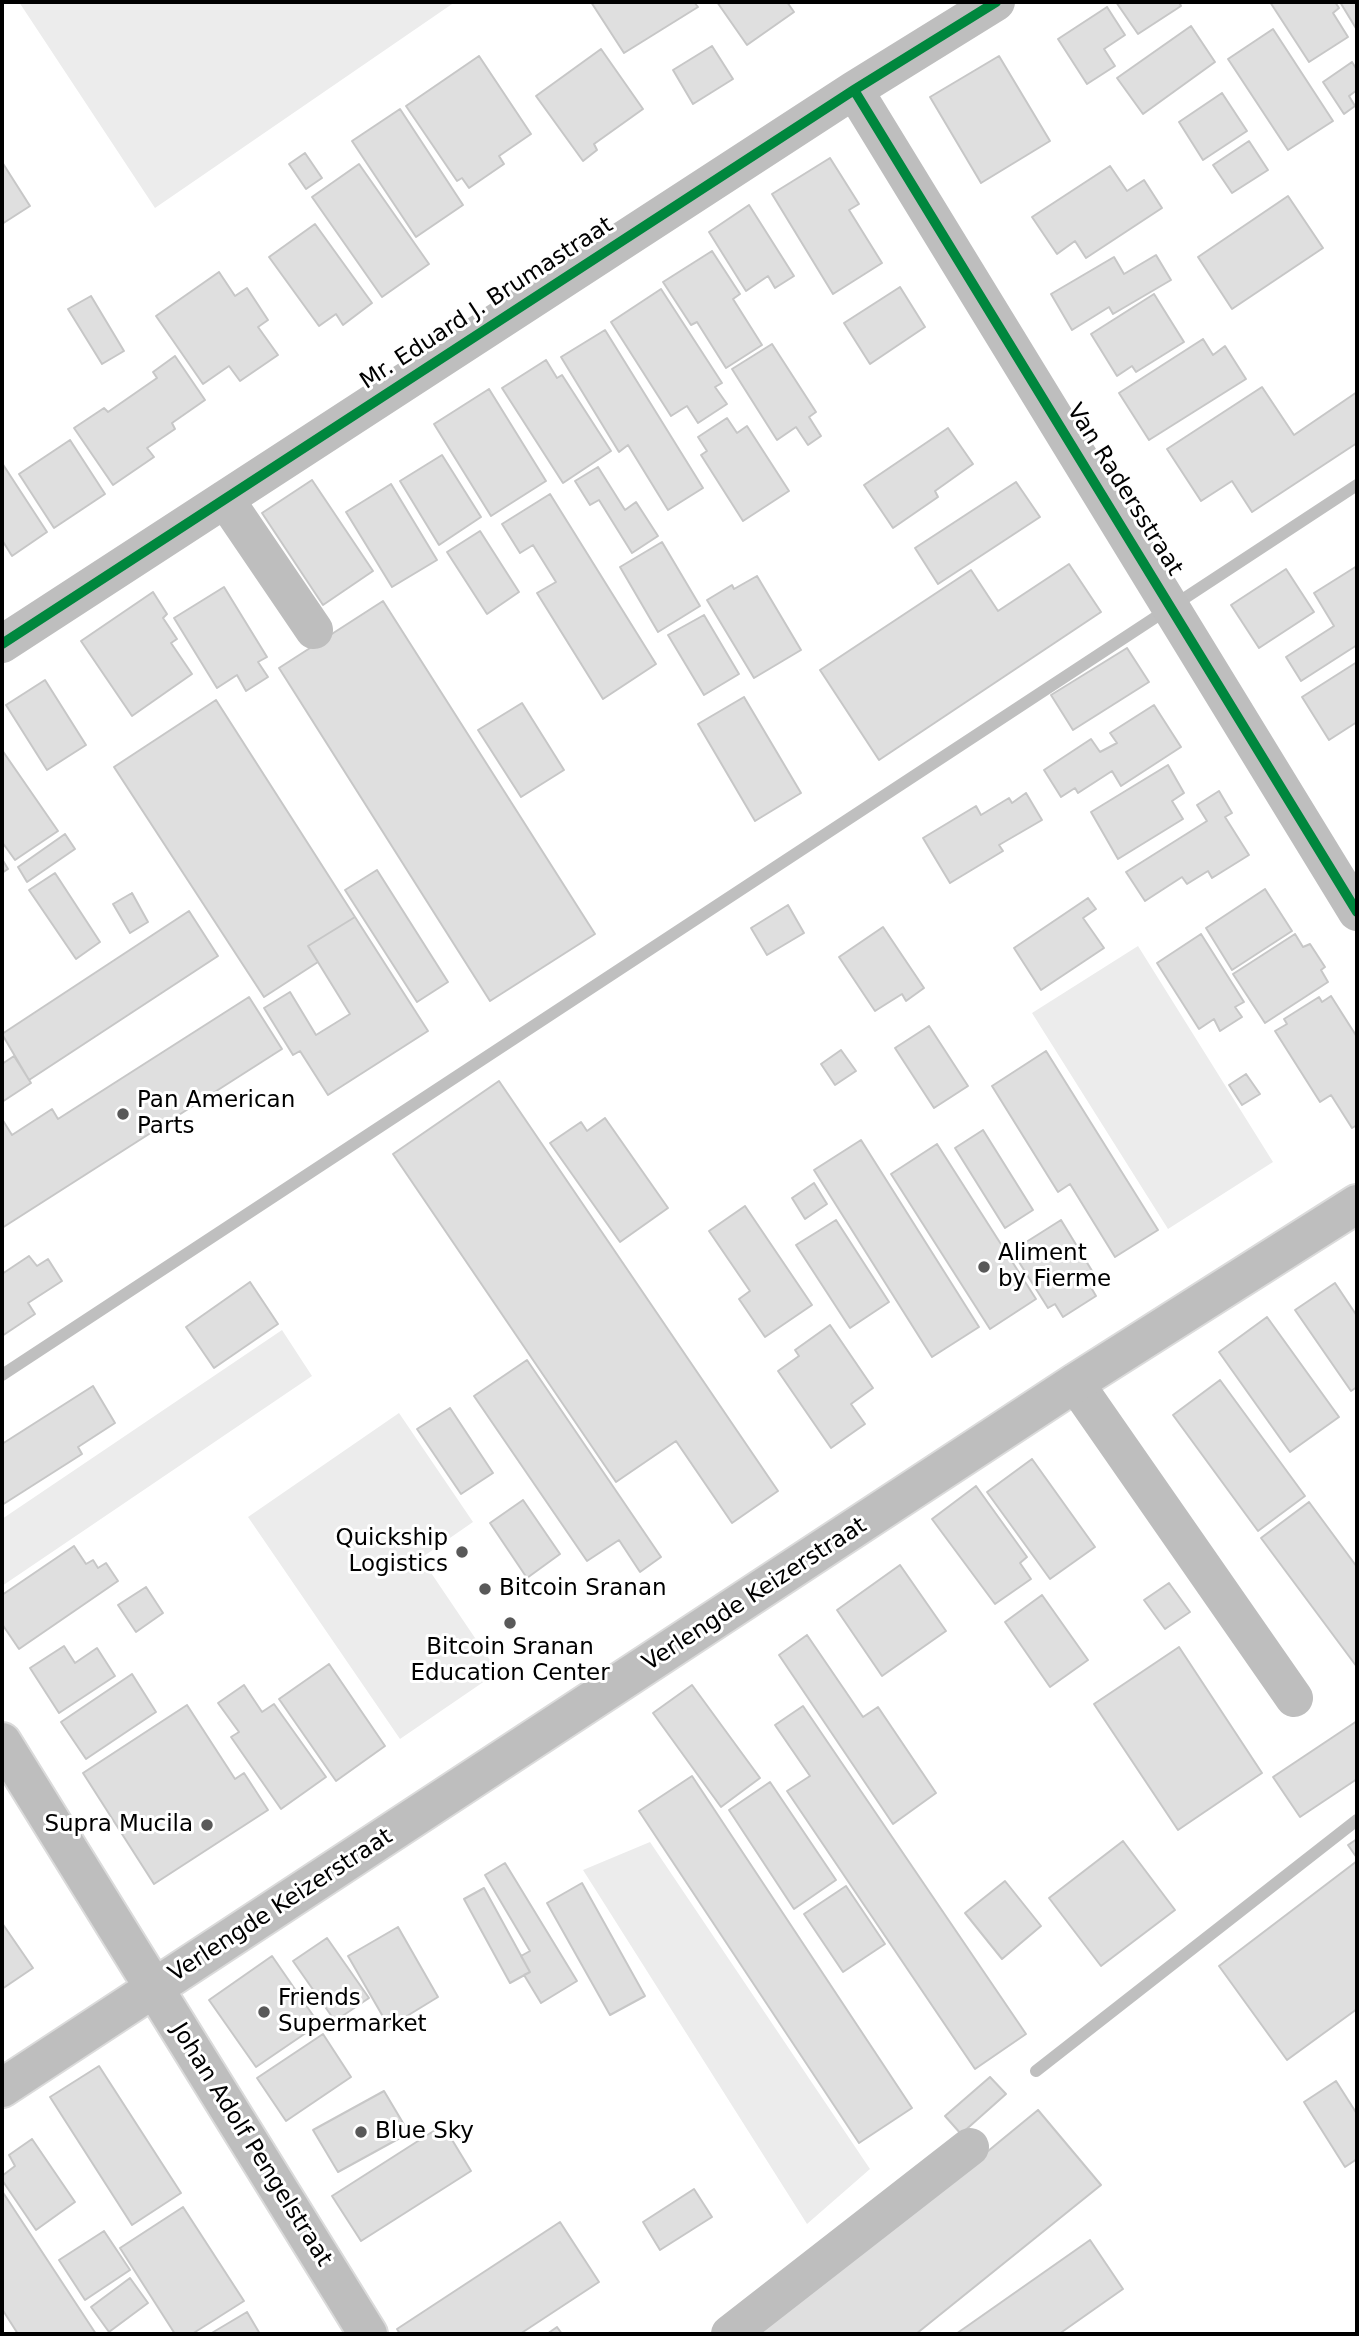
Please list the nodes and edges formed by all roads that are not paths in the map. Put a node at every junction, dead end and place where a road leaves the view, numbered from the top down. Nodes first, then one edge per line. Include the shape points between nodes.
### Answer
1 (996, 2) edge
2 (854, 90) junction
3 (225, 499) junction
4 (314, 630) dead end
5 (2, 643) edge
6 (1357, 912) edge
7 (1357, 1204) edge
8 (1075, 1383) junction
9 (1294, 1698) dead end
10 (2, 1742) edge
11 (155, 1989) junction
12 (2, 2088) edge
13 (970, 2147) dead end
14 (368, 2334) edge
15 (730, 2334) edge

1 - 2 main road, Mr. Eduard J. Brumastraat
2 - 3 main road, Mr. Eduard J. Brumastraat
2 - 6 main road, Van Radersstraat
3 - 4 main road
3 - 5 main road, Mr. Eduard J. Brumastraat
7 - 8 main road, Verlengde Keizerstraat
8 - 9 main road
8 - 11 main road, Verlengde Keizerstraat
10 - 11 main road, Johan Adolf Pengelstraat
11 - 12 main road, Verlengde Keizerstraat
11 - 14 main road, Johan Adolf Pengelstraat
13 - 15 main road

